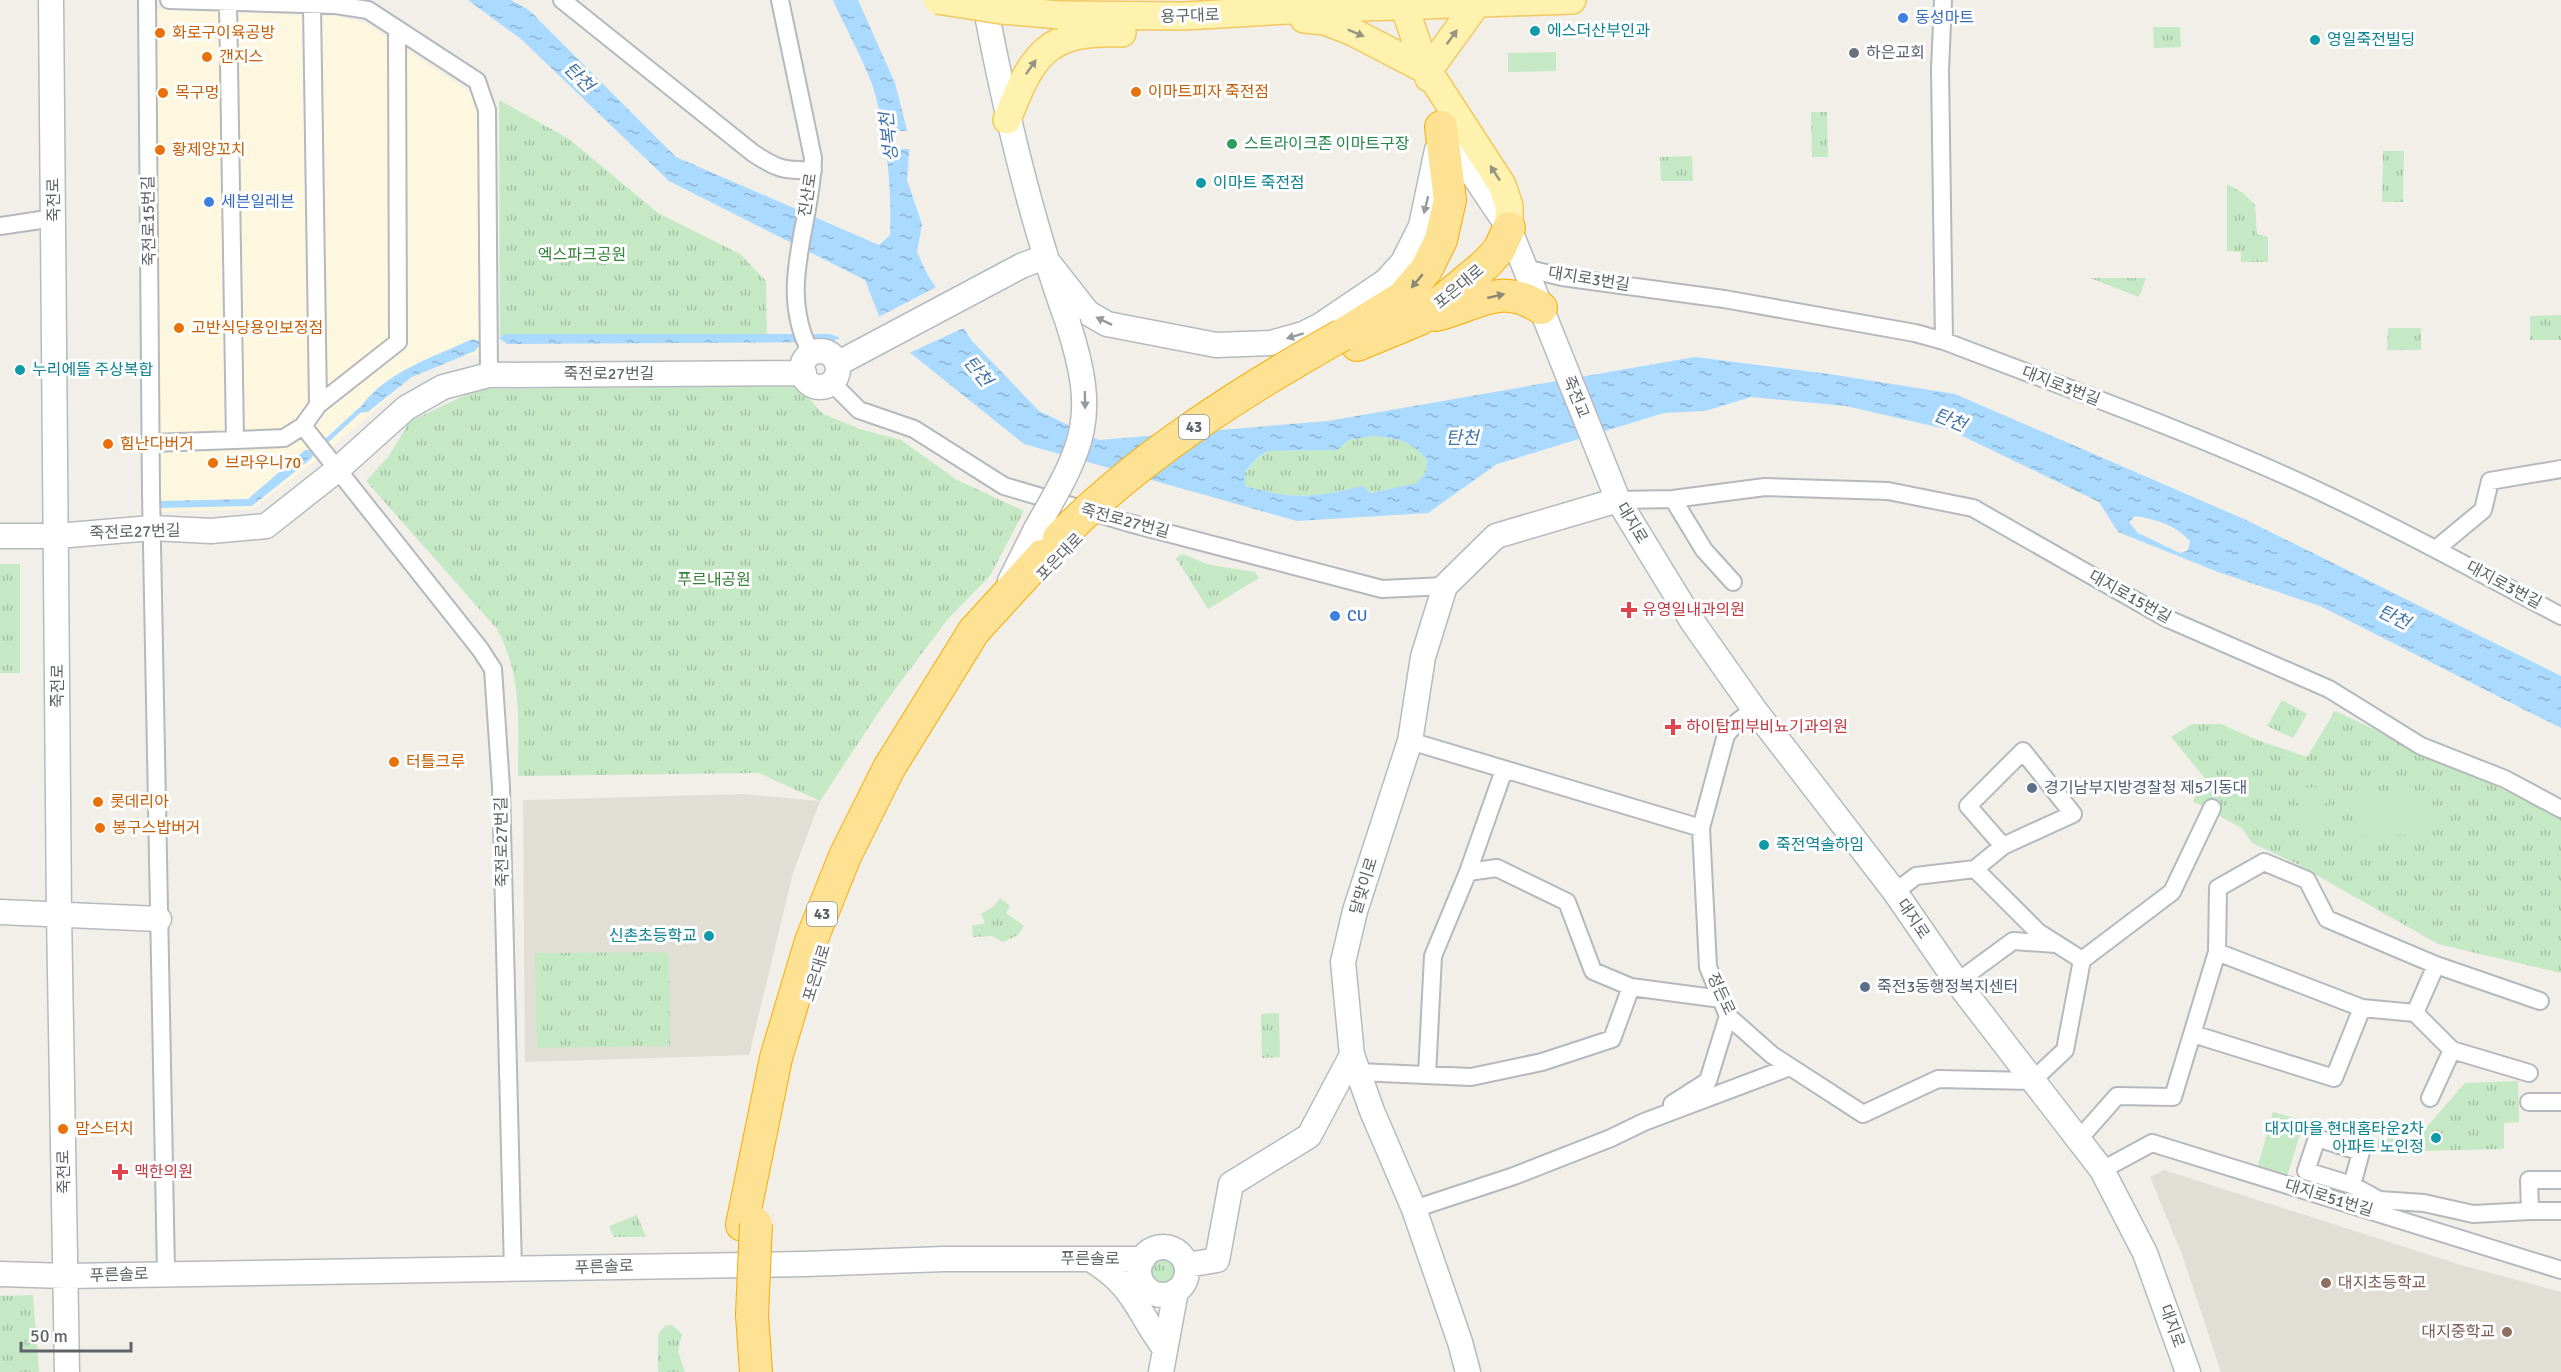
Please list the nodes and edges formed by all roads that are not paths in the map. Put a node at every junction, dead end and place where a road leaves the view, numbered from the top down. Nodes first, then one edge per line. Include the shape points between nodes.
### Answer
1 (51, 0) edge
2 (147, 0) edge
3 (169, 0) edge
4 (562, 0) edge
5 (780, 0) edge
6 (937, 0) edge
7 (1572, 0) edge
8 (1943, 0) edge
9 (228, 2) junction
10 (1403, 3) edge
11 (1477, 3) junction
12 (1309, 4) edge
13 (312, 6) junction
14 (1250, 14) junction
15 (988, 20) dead end
16 (397, 29) junction
17 (1428, 71) junction
18 (1007, 120) junction
19 (1441, 127) junction
20 (813, 164) junction
21 (54, 218) junction
22 (0, 226) edge
23 (1509, 228) junction
24 (1044, 257) junction
25 (1525, 268) junction
26 (1542, 311) junction
27 (1420, 319) junction
28 (1944, 341) junction
29 (1345, 342) junction
30 (806, 356) junction
31 (840, 368) junction
32 (489, 375) junction
33 (318, 405) junction
34 (305, 429) junction
35 (235, 440) junction
36 (152, 443) junction
37 (329, 460) junction
38 (2561, 469) edge
39 (1614, 490) junction
40 (1673, 499) junction
41 (152, 528) junction
42 (0, 536) edge
43 (57, 536) junction
44 (1055, 538) junction
45 (2436, 549) junction
46 (1733, 582) dead end
47 (1444, 586) junction
48 (2561, 616) edge
49 (1754, 709) junction
50 (1410, 741) junction
51 (1504, 770) junction
52 (2212, 808) dead end
53 (2561, 809) edge
54 (1701, 828) junction
55 (2003, 846) junction
56 (1975, 869) junction
57 (1468, 872) junction
58 (1895, 892) junction
59 (0, 912) edge
60 (59, 914) junction
61 (159, 919) junction
62 (2056, 944) junction
63 (2217, 952) junction
64 (2082, 960) junction
65 (2436, 965) junction
66 (1957, 982) junction
67 (1631, 987) junction
68 (1721, 999) junction
69 (2540, 1001) dead end
70 (2362, 1008) junction
71 (2415, 1013) junction
72 (1728, 1016) junction
73 (2193, 1034) junction
74 (2452, 1050) junction
75 (1355, 1064) junction
76 (1790, 1067) junction
77 (2529, 1073) dead end
78 (1427, 1075) junction
79 (2032, 1081) junction
80 (2430, 1098) dead end
81 (2529, 1102) dead end
82 (2561, 1102) edge
83 (1644, 1122) junction
84 (2079, 1139) junction
85 (2102, 1170) junction
86 (2561, 1180) edge
87 (2352, 1185) dead end
88 (1414, 1209) junction
89 (2530, 1211) junction
90 (2561, 1211) edge
91 (749, 1225) junction
92 (1090, 1259) junction
93 (1143, 1259) junction
94 (1187, 1265) junction
95 (513, 1270) junction
96 (2561, 1270) edge
97 (166, 1273) junction
98 (0, 1274) edge
99 (66, 1276) junction
100 (1176, 1291) junction
101 (745, 1316) junction
102 (1163, 1360) edge
103 (67, 1372) edge
104 (742, 1372) edge
105 (756, 1372) edge
106 (1468, 1372) edge
107 (2188, 1372) edge

1 - 21 street, 죽전로
2 - 36 street, 죽전로15번길
3 - 9 street
4 - 20 street via 774,167 786,171
5 - 20 street, 진산로
6 - 14 main road, 용구대로, bridge via 1059,15
7 - 11 main road, 용구대로
8 - 28 street via 1940,70
9 - 13 street
9 - 35 street
10 - 11 main road, 용구대로
10 - 12 main road, 용구대로
10 - 17 main road, 포은대로 / 43
17 -> 11 main road
12 - 14 main road, 용구대로
13 - 16 street via 368,10
13 - 33 street
14 -> 17 main road via 1325,21
18 -> 14 main road via 1030,66 1059,43 1088,33 1210,31
15 - 18 street
16 - 32 street via 477,81 487,110
16 - 33 street via 398,342
17 - 19 main road, 포은대로 / 43
23 -> 17 main road, 포은대로 / 43 via 1509,206 1502,185
18 - 24 street
19 - 23 street
19 -> 24 street via 1421,226 1403,262 1373,292 1303,334 1271,343 1216,345 1107,324 1088,313
19 -> 29 highway, 포은대로 / 43 via 1450,200 1441,240 1426,270 1403,297
20 - 30 street, 진산로 via 795,281 796,320
21 - 22 street
21 - 43 street, 죽전로
23 - 25 street
23 - 27 highway, 포은대로 / 43 via 1499,250 1485,265
24 - 31 street via 1021,266
24 -> 44 street, bridge via 1081,363 1086,417 1067,474
25 - 26 street
25 - 28 street, 대지로3번길 via 1562,277 1724,299
27 -> 26 highway via 1505,294 1525,298
26 - 39 street, 죽전교
27 - 29 highway, 포은대로 / 43
28 - 45 street, 대지로3번길 via 2177,430 2294,480
29 - 44 highway, 포은대로 / 43 via 1197,441 1129,493
30 - 31 street via 825,352
30 - 31 street via 805,380 815,387
30 - 32 street, 죽전로27번길
31 - 47 street, 죽전로27번길 via 859,410 914,429 1004,486 1382,589
32 - 37 street, 죽전로27번길 via 444,387
33 - 34 street
34 - 35 street via 284,438
34 - 37 street
35 - 36 street
36 - 41 street, 죽전로15번길
37 - 41 street, 죽전로27번길 via 266,526 211,531
37 - 95 street, 죽전로27번길 via 493,669 501,787
38 - 45 street via 2490,480 2483,510
39 - 40 street, 대지로15번길
39 - 47 street, 달맞이로 via 1496,536
39 - 49 street, 대지로 via 1692,621
40 - 46 street via 1704,550
40 - 53 street, 대지로15번길 via 1765,487 1888,491 1972,508 2166,618 2329,689 2421,746 2505,779
41 - 43 street, 죽전로27번길
41 - 61 street, 죽전로15번길
42 - 43 street, 죽전로27번길
43 - 60 street, 죽전로
44 - 91 highway, 포은대로 / 43 via 988,636 903,773 858,861 824,946 789,1063
44 - 91 highway, 포은대로 / 43 via 974,631 889,768 845,856 811,941 776,1058
45 - 48 street, 대지로3번길
47 - 50 street, 달맞이로 via 1423,657
49 - 54 street, 정든로 via 1726,735
49 - 58 street, 대지로
50 - 51 street
50 - 75 street, 달맞이로 via 1355,911 1344,962
51 - 54 street
51 - 57 street
52 - 64 street via 2172,892
54 - 68 street, 정든로 via 1708,967
55 - 55 street via 1968,806 2023,751 2073,814
55 - 56 street
56 - 58 street via 1916,876
56 - 62 street via 2038,932
57 - 67 street via 1497,868 1567,902 1593,971
57 - 78 street via 1433,956
58 - 66 street, 대지로
59 - 60 street
60 - 61 street
60 - 99 street, 죽전로
61 - 97 street, 죽전로15번길
62 - 64 street
62 - 66 street via 2013,940
63 - 65 street via 2218,888 2264,862 2307,880 2327,919
63 - 70 street
63 - 73 street
64 - 79 street via 2065,1050
65 - 69 street
65 - 71 street
66 - 79 street, 대지로
67 - 68 street
67 - 78 street via 1612,1039 1542,1062 1470,1077
68 - 72 street, 정든로
70 - 71 street
70 - 73 street via 2334,1078
71 - 74 street
72 - 76 street, 정든로
72 - 83 street via 1708,1081
73 - 84 street via 2173,1097 2118,1096
74 - 77 street
74 - 80 street
75 - 78 street
75 - 88 street, 달맞이로
75 - 94 street via 1309,1136 1231,1184 1217,1260
76 - 79 street, 정든로 via 1863,1114 1938,1079
76 - 83 street
79 - 84 street, 대지로
81 - 82 street
83 - 88 street via 1514,1176
84 - 85 street, 대지로
85 - 96 street, 대지로51번길 via 2152,1143
85 - 107 street, 대지로 via 2145,1253
86 - 89 street via 2529,1180
87 - 89 street via 2379,1200 2424,1203 2473,1214
88 - 106 street, 달맞이로
89 - 90 street
91 - 101 highway, 43, bridge
92 - 93 street, 푸른솔로
92 - 95 street, 푸른솔로
92 - 102 street via 1112,1272 1137,1301
93 - 94 street via 1150,1251 1167,1247 1176,1251
93 - 100 street via 1140,1275 1151,1291 1167,1295
94 - 100 street via 1183,1284
95 - 97 street, 푸른솔로
97 - 99 street, 푸른솔로
98 - 99 street, 푸른솔로
99 - 103 street, 죽전로
100 - 102 street
101 - 104 highway, 43
101 - 105 highway, 43

